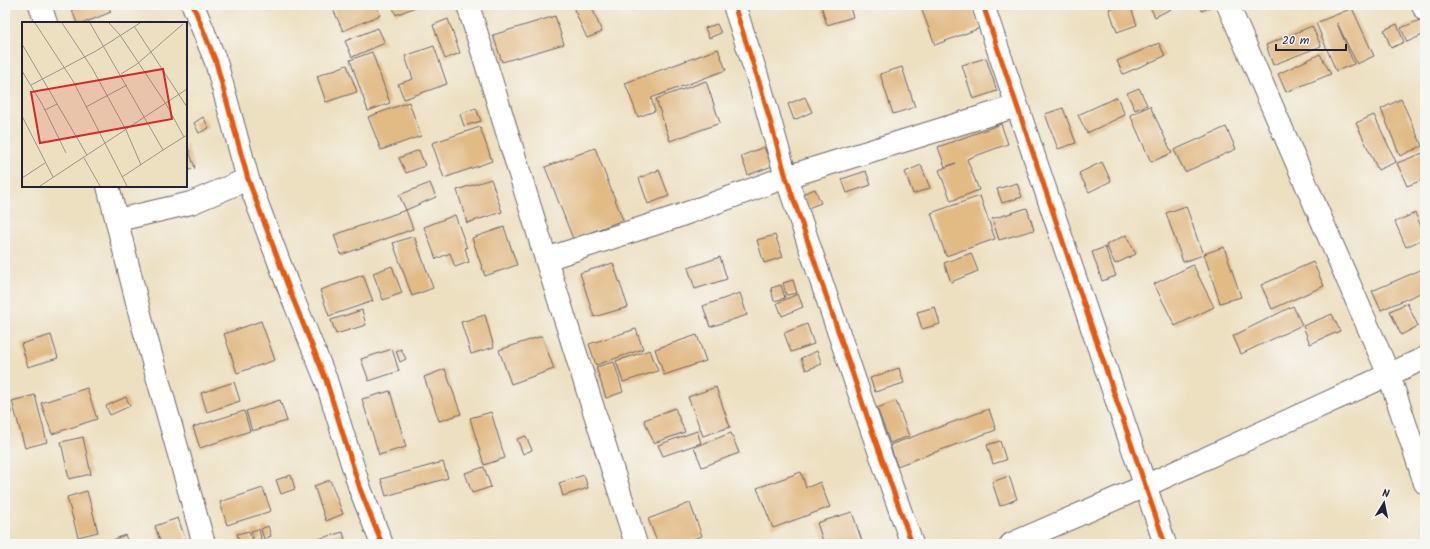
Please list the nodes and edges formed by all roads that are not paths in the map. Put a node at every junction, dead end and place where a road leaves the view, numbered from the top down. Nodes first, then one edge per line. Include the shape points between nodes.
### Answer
1 (40, 5) edge
2 (193, 5) edge
3 (468, 5) edge
4 (734, 5) edge
5 (983, 5) edge
6 (1228, 5) edge
7 (1423, 5) edge
8 (1425, 10) edge
9 (46, 22) edge
10 (1017, 106) junction
11 (786, 176) junction
12 (248, 179) junction
13 (108, 187) edge
14 (118, 220) junction
15 (546, 259) junction
16 (1425, 358) edge
17 (1389, 375) junction
18 (1425, 483) edge
19 (1145, 486) junction
20 (204, 544) edge
21 (382, 544) edge
22 (636, 544) edge
23 (912, 544) edge
24 (1011, 544) edge
25 (1165, 544) edge

1 - 9 street
2 - 12 street via 216,62
3 - 15 street
4 - 11 street
5 - 10 street
6 - 17 street
7 - 8 street
10 - 11 street
10 - 19 street
11 - 15 street via 676,217
11 - 23 street
12 - 14 street via 191,203
12 - 21 street via 326,380 360,489
13 - 14 street
14 - 20 street via 143,326
15 - 22 street
16 - 17 street
17 - 18 street
17 - 19 street
19 - 24 street
19 - 25 street

